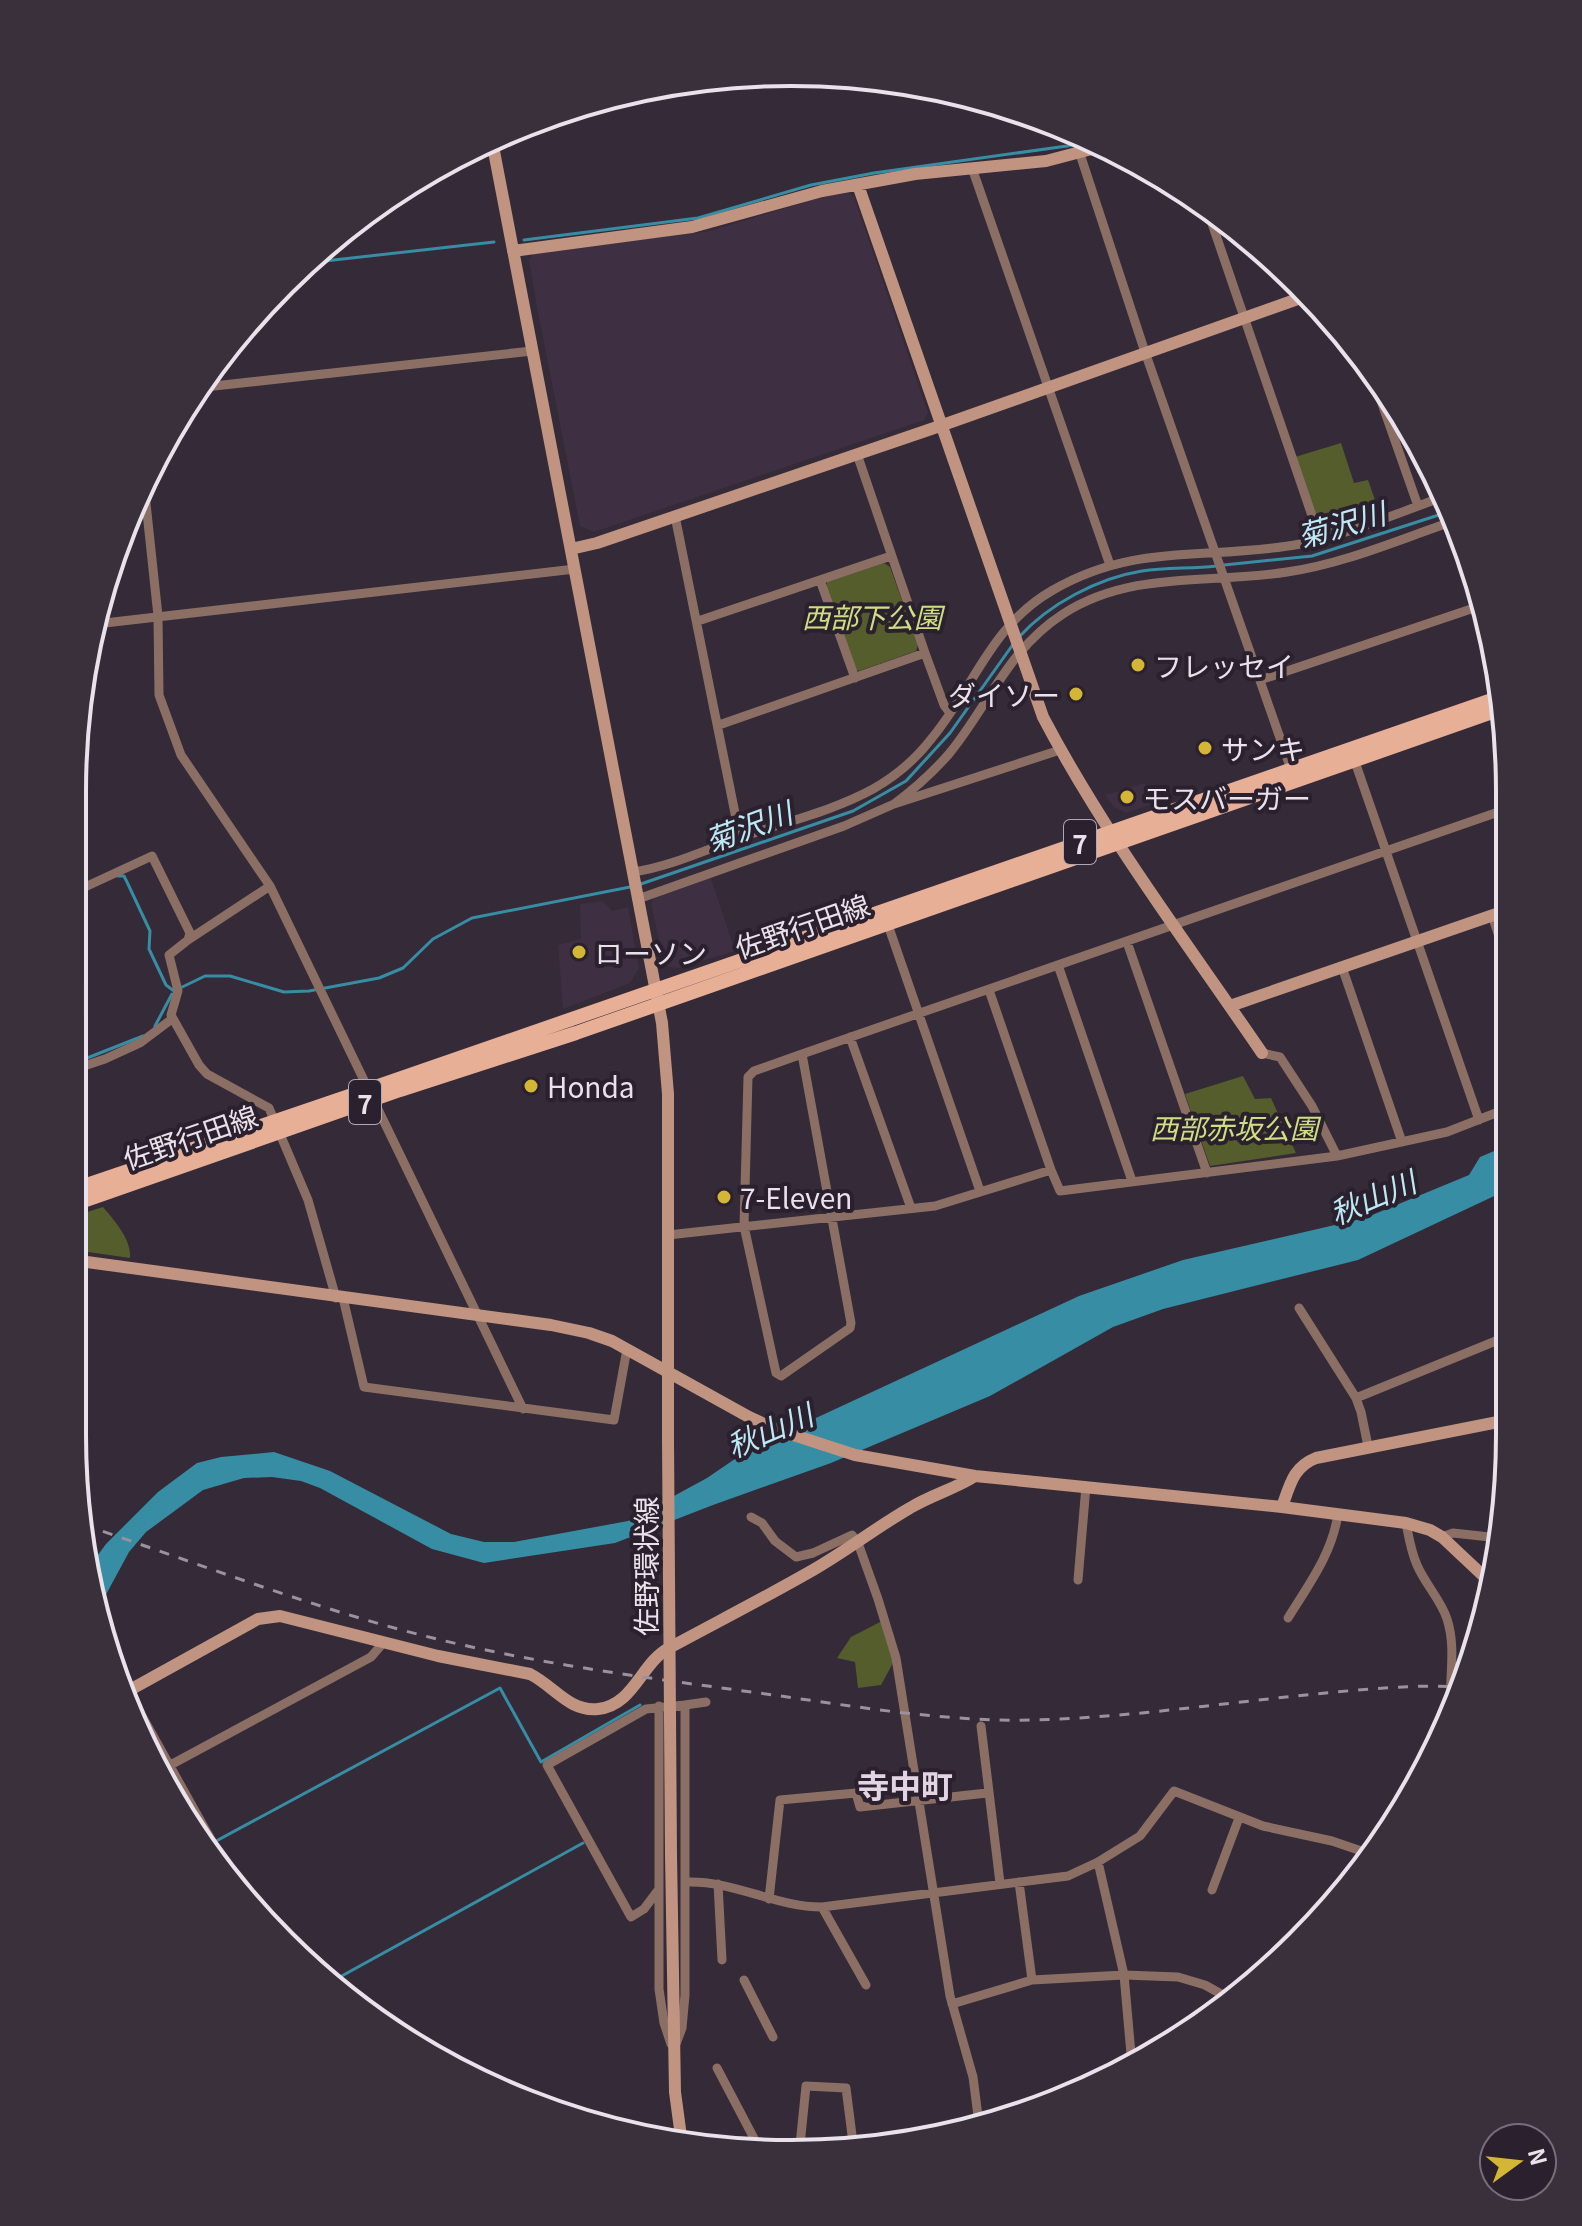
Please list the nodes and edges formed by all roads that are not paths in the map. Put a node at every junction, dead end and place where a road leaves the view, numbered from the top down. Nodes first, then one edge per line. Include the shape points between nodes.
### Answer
1 (494, 152) edge
2 (1087, 152) edge
3 (1080, 154) junction
4 (972, 168) junction
5 (858, 185) junction
6 (1213, 227) edge
7 (513, 251) junction
8 (1297, 299) edge
9 (1243, 318) junction
10 (532, 351) junction
11 (1145, 352) junction
12 (215, 386) edge
13 (1049, 387) junction
14 (1385, 411) edge
15 (940, 426) junction
16 (857, 454) junction
17 (1433, 501) edge
18 (1418, 506) junction
19 (146, 507) edge
20 (675, 516) junction
21 (1443, 524) edge
22 (1320, 539) junction
23 (571, 549) junction
24 (891, 556) junction
25 (1217, 556) junction
26 (1110, 565) junction
27 (575, 569) junction
28 (1224, 576) junction
29 (820, 580) junction
30 (1472, 609) edge
31 (158, 616) junction
32 (698, 621) junction
33 (107, 623) edge
34 (1010, 625) junction
35 (1019, 650) junction
36 (925, 653) junction
37 (855, 678) junction
38 (1260, 680) junction
39 (1490, 701) edge
40 (1491, 712) edge
41 (950, 713) junction
42 (719, 725) junction
43 (1060, 750) junction
44 (1352, 754) junction
45 (1293, 775) junction
46 (894, 804) junction
47 (1496, 813) edge
48 (1116, 837) junction
49 (740, 838) junction
50 (1386, 852) junction
51 (634, 875) junction
52 (270, 886) junction
53 (86, 887) edge
54 (638, 896) junction
55 (1496, 914) edge
56 (1492, 915) junction
57 (885, 917) junction
58 (1174, 925) junction
59 (1496, 927) edge
60 (188, 940) junction
61 (1417, 941) junction
62 (1127, 942) junction
63 (1058, 965) junction
64 (1342, 967) junction
65 (656, 988) junction
66 (989, 990) junction
67 (659, 1004) junction
68 (1230, 1006) junction
69 (919, 1014) junction
70 (172, 1019) junction
71 (850, 1037) junction
72 (1262, 1053) joint
73 (802, 1054) junction
74 (86, 1065) edge
75 (372, 1094) junction
76 (1496, 1113) edge
77 (1479, 1120) junction
78 (278, 1127) junction
79 (1402, 1142) junction
80 (1337, 1156) junction
81 (1051, 1170) junction
82 (1207, 1173) junction
83 (1132, 1181) junction
84 (86, 1186) edge
85 (980, 1191) junction
86 (86, 1200) edge
87 (911, 1208) junction
88 (832, 1217) junction
89 (744, 1226) junction
90 (668, 1235) junction
91 (86, 1262) edge
92 (340, 1298) junction
93 (1299, 1308) dead end
94 (479, 1317) junction
95 (1496, 1341) edge
96 (627, 1349) junction
97 (668, 1373) junction
98 (1356, 1398) junction
99 (523, 1409) junction
100 (1496, 1422) edge
101 (1368, 1446) junction
102 (975, 1476) junction
103 (1086, 1486) junction
104 (1282, 1507) junction
105 (1338, 1514) junction
106 (751, 1517) dead end
107 (1406, 1523) junction
108 (1442, 1537) junction
109 (1488, 1537) edge
110 (858, 1543) junction
111 (1482, 1574) edge
112 (1078, 1580) dead end
113 (1288, 1618) dead end
114 (383, 1643) junction
115 (1450, 1686) edge
116 (133, 1688) edge
117 (706, 1702) dead end
118 (615, 1705) junction
119 (685, 1705) junction
120 (659, 1706) junction
121 (623, 1720) junction
122 (981, 1726) dead end
123 (169, 1766) edge
124 (987, 1793) junction
125 (918, 1800) junction
126 (1239, 1818) junction
127 (1360, 1851) edge
128 (1098, 1862) junction
129 (686, 1882) junction
130 (1019, 1882) junction
131 (1000, 1883) junction
132 (718, 1884) junction
133 (659, 1889) junction
134 (1212, 1890) dead end
135 (933, 1895) junction
136 (769, 1899) junction
137 (822, 1907) junction
138 (722, 1960) dead end
139 (1124, 1975) junction
140 (744, 1980) dead end
141 (1032, 1980) junction
142 (866, 1985) dead end
143 (1220, 1994) edge
144 (952, 2004) junction
145 (773, 2037) dead end
146 (674, 2051) junction
147 (1131, 2053) edge
148 (717, 2068) dead end
149 (978, 2115) edge
150 (680, 2131) edge
151 (852, 2137) edge
152 (754, 2138) edge
153 (801, 2140) edge

1 - 7 street, 佐野環状線
2 - 3 street
3 - 4 street
3 - 11 street
4 - 5 street
4 - 13 street
5 - 7 street via 692,227
5 - 15 street
6 - 9 street
7 - 10 street, 佐野環状線
8 - 9 street
9 - 11 street
9 - 22 street
10 - 12 street
10 - 23 street, 佐野環状線
11 - 13 street
11 - 25 street
13 - 15 street
13 - 26 street
14 - 18 street
15 - 16 street
15 - 34 street
16 - 20 street
16 - 24 street
17 - 18 street
18 - 22 street
19 - 31 street
20 - 23 street
20 - 32 street
21 - 28 street via 1289,572
22 - 25 street
23 - 27 street, 佐野環状線
24 - 29 street
24 - 36 street
25 - 26 street via 1151,556
25 - 28 street
26 - 34 street via 1051,591
27 - 31 street
27 - 51 street, 佐野環状線
28 - 35 street via 1118,588 1061,615
28 - 38 street
29 - 32 street
29 - 37 street
30 - 38 street
31 - 33 street
31 - 52 street via 159,695 181,755
32 - 42 street
34 - 35 street
34 - 41 street
35 - 43 street
35 - 46 street via 950,753
36 - 37 street
36 - 41 street
37 - 42 street
38 - 45 street
39 - 44 main road, 佐野行田線 / 7
40 - 44 main road, 佐野行田線 / 7
41 - 49 street via 922,750 869,791
42 - 49 street
43 - 46 street
43 - 48 street
44 - 45 main road, 佐野行田線 / 7
44 - 50 street
45 - 48 main road, 佐野行田線 / 7
46 - 54 street
47 - 50 street
48 - 57 main road, 佐野行田線 / 7
48 - 58 street
49 - 51 street
50 - 58 street
50 - 61 street
51 - 54 street, 佐野環状線
52 - 60 street
52 - 75 street
53 - 60 street via 152,856 190,933
54 - 65 street, 佐野環状線
55 - 56 street
56 - 59 street
56 - 61 street
57 - 65 main road, 佐野行田線 / 7
57 - 67 main road, 佐野行田線 / 7
57 - 69 street
58 - 62 street
58 - 68 street
60 - 70 street via 169,955 177,987
61 - 64 street
61 - 77 street
62 - 63 street
62 - 82 street
63 - 66 street
63 - 83 street
64 - 68 street
64 - 79 street
65 - 67 street, 佐野環状線
65 - 75 main road, 佐野行田線 / 7
66 - 69 street
66 - 81 street
67 - 75 main road, 佐野行田線 / 7
67 - 90 street, 佐野環状線 via 668,1094
68 - 72 street
69 - 71 street
69 - 85 street
70 - 74 street via 140,1043
70 - 78 street via 207,1074 269,1108
71 - 73 street
71 - 87 street
72 - 80 street via 1280,1057
73 - 88 street
73 - 89 street via 748,1077
75 - 78 main road, 佐野行田線 / 7
75 - 94 street
76 - 77 street
77 - 79 street
78 - 84 main road, 佐野行田線 / 7
78 - 86 main road, 佐野行田線 / 7
78 - 92 street
79 - 80 street
80 - 82 street
81 - 83 street via 1060,1191
81 - 85 street
82 - 83 street
85 - 87 street
87 - 88 street
88 - 89 street
88 - 89 street via 850,1328 781,1376 776,1373
89 - 90 street
90 - 97 street, 佐野環状線
91 - 92 street
92 - 94 street
92 - 99 street via 364,1387
93 - 98 street
94 - 96 street via 589,1333
94 - 99 street
95 - 98 street
96 - 97 street
96 - 99 street via 614,1420
97 - 102 street via 749,1417 822,1445
97 - 146 street, 佐野環状線, bridge
98 - 101 street
100 - 101 street
101 - 104 street via 1302,1464
102 - 103 street
102 - 110 street via 908,1509
103 - 104 street
103 - 112 street
104 - 105 street
105 - 107 street
105 - 113 street via 1330,1549
106 - 110 street via 796,1557 852,1535
107 - 108 street
107 - 115 street via 1411,1551 1448,1620
108 - 109 street
108 - 111 street
110 - 118 street via 657,1654
110 - 125 street via 896,1658
114 - 116 street via 293,1617 269,1617
114 - 118 street via 530,1674 578,1708
114 - 123 street via 371,1657
117 - 119 street
118 - 121 street
119 - 120 street
119 - 129 street
120 - 121 street
120 - 133 street
121 - 133 street via 547,1765 631,1917
122 - 124 street
124 - 125 street
124 - 131 street
125 - 135 street
125 - 136 street via 860,1807 856,1793 780,1800
126 - 127 street
126 - 128 street via 1174,1791 1140,1836
126 - 134 street
128 - 130 street via 1068,1876
128 - 139 street
129 - 132 street
129 - 146 street via 685,1995
130 - 131 street
130 - 141 street
131 - 135 street
132 - 136 street
132 - 138 street
133 - 146 street via 659,2001
135 - 137 street
135 - 144 street
136 - 137 street
137 - 142 street
139 - 141 street
139 - 143 street via 1178,1977
139 - 147 street
140 - 145 street
141 - 144 street
144 - 149 street
146 - 150 street, 佐野環状線
148 - 152 street
151 - 153 street via 846,2088 806,2086

